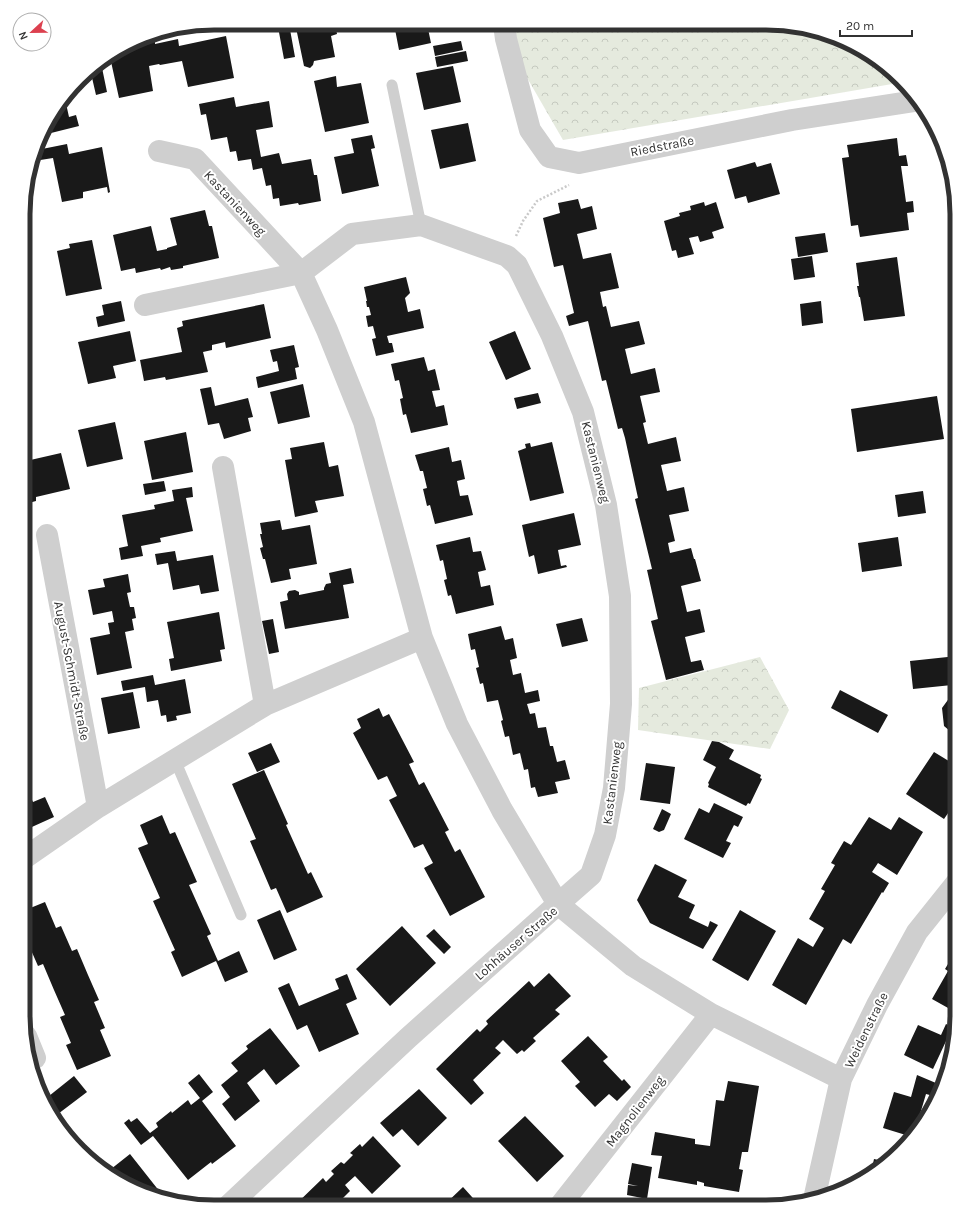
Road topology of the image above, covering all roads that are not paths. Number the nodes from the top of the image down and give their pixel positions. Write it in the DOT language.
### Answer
graph roads {
  1 [pos="505,30"];
  2 [pos="392,85"];
  3 [pos="912,102"];
  4 [pos="160,151"];
  5 [pos="421,225"];
  6 [pos="301,273"];
  7 [pos="145,305"];
  8 [pos="223,467"];
  9 [pos="47,536"];
  10 [pos="422,638"];
  11 [pos="265,706"];
  12 [pos="175,760"];
  13 [pos="98,808"];
  14 [pos="30,854"];
  15 [pos="950,891"];
  16 [pos="558,904"];
  17 [pos="241,915"];
  18 [pos="711,1014"];
  19 [pos="841,1079"];
  20 [pos="815,1194"];
  21 [pos="234,1200"];
  22 [pos="565,1200"];
  1 -- 3 [label="street, Riedstraße"];
  2 -- 5 [label="lane"];
  4 -- 6 [label="street, Kastanienweg"];
  5 -- 6 [label="street, Kastanienweg"];
  5 -- 16 [label="street, Kastanienweg"];
  6 -- 7 [label="street, Kastanienweg"];
  6 -- 10 [label="street, Kastanienweg"];
  8 -- 11 [label="street"];
  9 -- 13 [label="street, August-Schmidt-Straße"];
  10 -- 11 [label="street"];
  10 -- 16 [label="street, Kastanienweg"];
  11 -- 12 [label="street"];
  12 -- 13 [label="street"];
  12 -- 17 [label="lane"];
  13 -- 14 [label="street"];
  15 -- 19 [label="street, Weidenstraße"];
  16 -- 18 [label="street, Lohhäuser Straße"];
  16 -- 21 [label="street, Lohhäuser Straße"];
  18 -- 19 [label="street, Lohhäuser Straße"];
  18 -- 22 [label="street, Magnolienweg"];
  19 -- 20 [label="street, Weidenstraße"];
}
